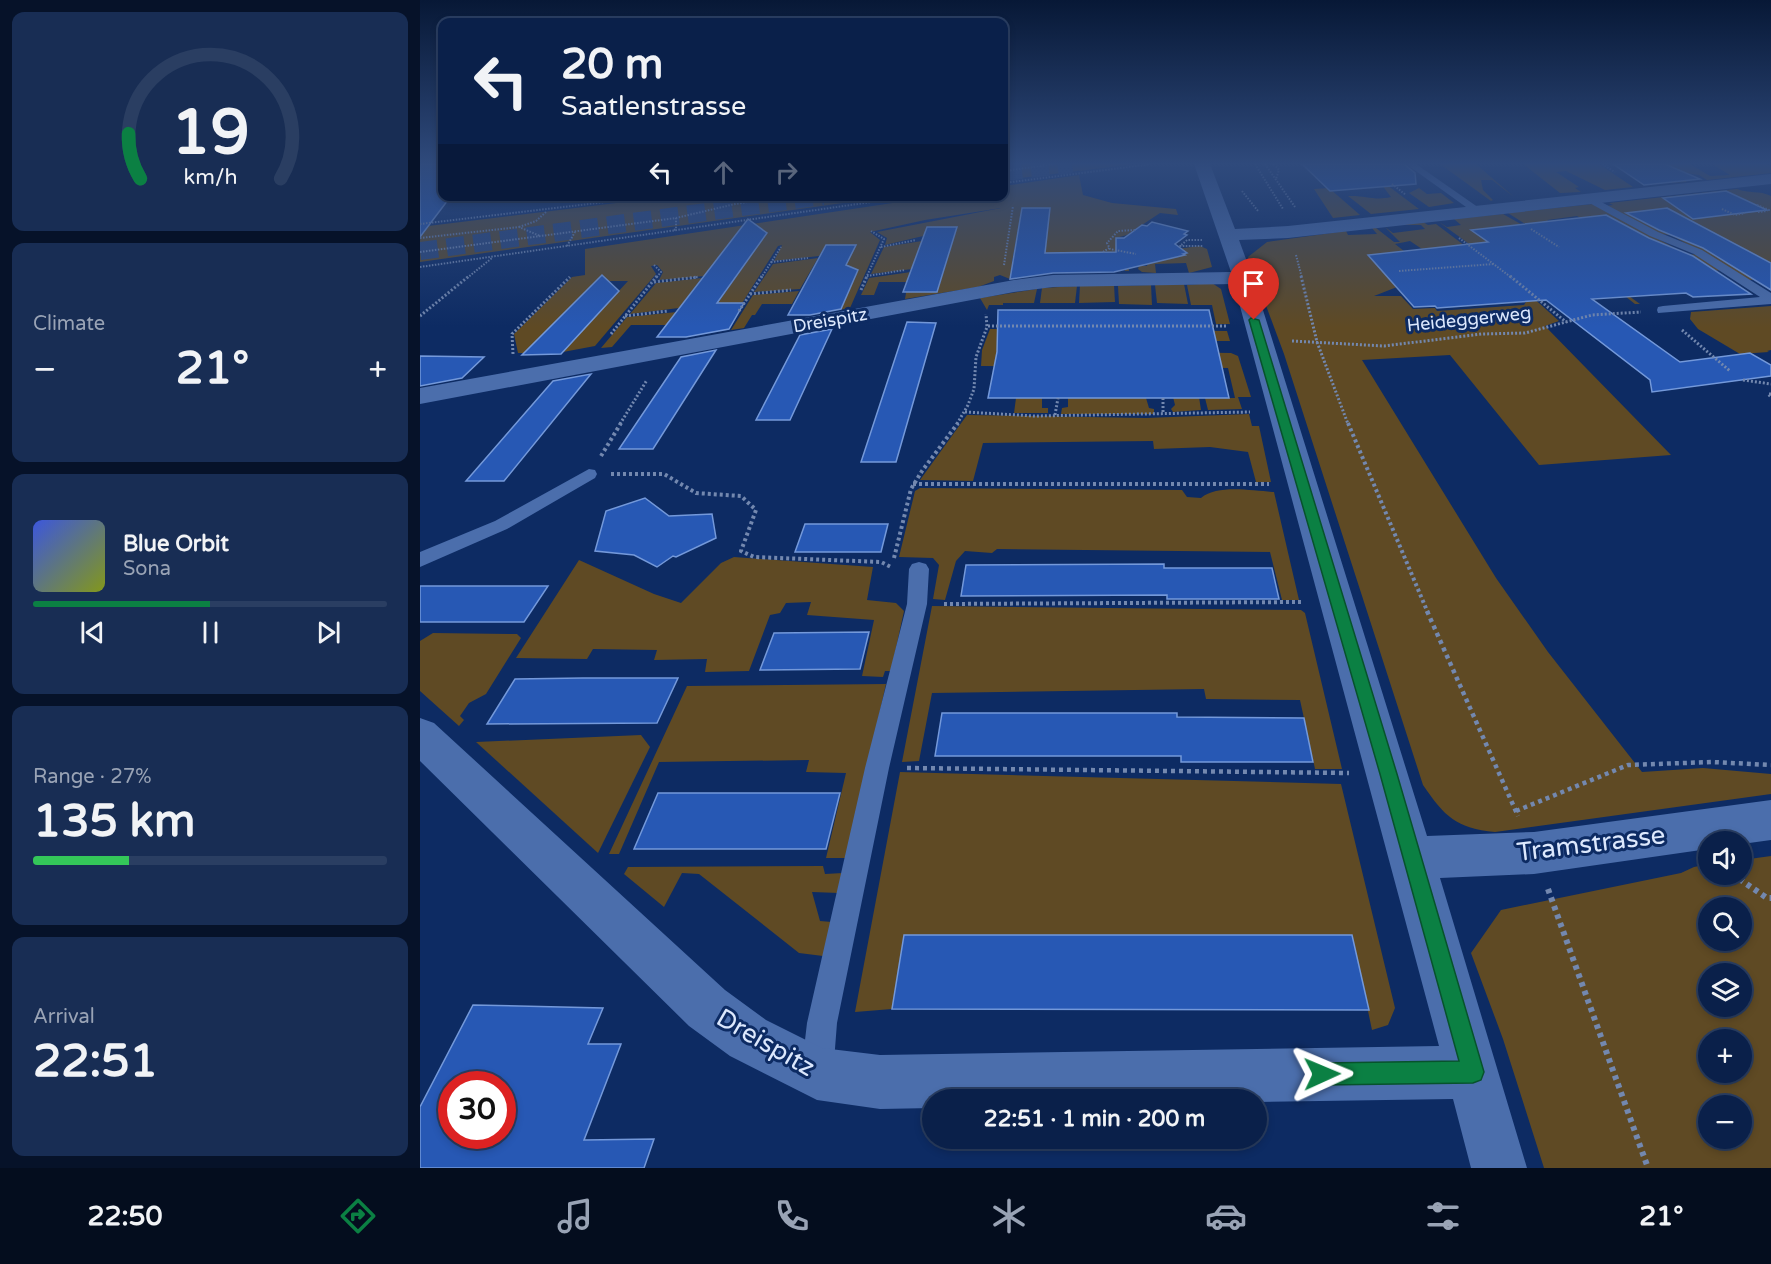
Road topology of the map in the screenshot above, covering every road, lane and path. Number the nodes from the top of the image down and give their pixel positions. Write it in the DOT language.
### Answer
graph roads {
  1 [pos="676,218"];
  2 [pos="468,219"];
  3 [pos="538,219"];
  4 [pos="672,219"];
  5 [pos="761,219"];
  6 [pos="1011,219"];
  7 [pos="1213,219"];
  8 [pos="1398,219"];
  9 [pos="1432,219"];
  10 [pos="1625,219"];
  11 [pos="420,224"];
  12 [pos="519,227"];
  13 [pos="1135,230"];
  14 [pos="871,231"];
  15 [pos="575,232"];
  16 [pos="541,236"];
  17 [pos="420,238"];
  18 [pos="916,240"];
  19 [pos="1217,240"];
  20 [pos="609,241"];
  21 [pos="781,247"];
  22 [pos="881,247"];
  23 [pos="1109,248"];
  24 [pos="1295,250"];
  25 [pos="420,252"];
  26 [pos="1103,252"];
  27 [pos="1139,254"];
  28 [pos="492,257"];
  29 [pos="808,258"];
  30 [pos="771,262"];
  31 [pos="1495,264"];
  32 [pos="654,265"];
  33 [pos="420,266"];
  34 [pos="904,270"];
  35 [pos="1399,271"];
  36 [pos="1005,273"];
  37 [pos="867,276"];
  38 [pos="570,277"];
  39 [pos="698,277"];
  40 [pos="1243,278"];
  41 [pos="654,282"];
  42 [pos="791,290"];
  43 [pos="750,294"];
  44 [pos="859,294"];
  45 [pos="1771,300"];
  46 [pos="1663,310"];
  47 [pos="668,311"];
  48 [pos="985,313"];
  49 [pos="737,314"];
  50 [pos="420,316"];
  51 [pos="625,316"];
  52 [pos="1566,322"];
  53 [pos="988,326"];
  54 [pos="1236,326"];
  55 [pos="605,341"];
  56 [pos="1286,341"];
  57 [pos="1317,342"];
  58 [pos="513,356"];
  59 [pos="1730,371"];
  60 [pos="649,378"];
  61 [pos="1743,380"];
  62 [pos="1771,384"];
  63 [pos="420,396"];
  64 [pos="1058,398"];
  65 [pos="1163,398"];
  66 [pos="965,412"];
  67 [pos="1252,412"];
  68 [pos="1163,414"];
  69 [pos="1055,415"];
  70 [pos="589,474"];
  71 [pos="913,484"];
  72 [pos="1269,484"];
  73 [pos="420,560"];
  74 [pos="891,567"];
  75 [pos="919,569"];
  76 [pos="1312,602"];
  77 [pos="917,604"];
  78 [pos="420,735"];
  79 [pos="1771,765"];
  80 [pos="877,768"];
  81 [pos="1356,773"];
  82 [pos="1516,811"];
  83 [pos="1771,820"];
  84 [pos="1534,853"];
  85 [pos="1411,858"];
  86 [pos="1748,885"];
  87 [pos="1770,900"];
  88 [pos="1473,1072"];
  89 [pos="817,1074"];
  90 [pos="1499,1168"];
  91 [pos="1648,1168"];
  1 -- 20 [label="path"];
  2 -- 11 [label="path"];
  3 -- 12 [label="path"];
  4 -- 15 [label="path"];
  5 -- 20 [label="path"];
  6 -- 36 [label="path"];
  7 -- 19 [label="street"];
  8 -- 19 [label="street"];
  9 -- 31 [label="path"];
  10 -- 45 [label="lane"];
  12 -- 16 [label="path"];
  12 -- 17 [label="path"];
  13 -- 23 [label="path"];
  14 -- 22 [label="path"];
  15 -- 16 [label="path"];
  15 -- 33 [label="path"];
  16 -- 25 [label="path"];
  18 -- 22 [label="path"];
  19 -- 19 [label="path"];
  19 -- 40 [label="street"];
  20 -- 28 [label="path"];
  21 -- 30 [label="path"];
  22 -- 37 [label="path"];
  23 -- 26 [label="path"];
  23 -- 27 [label="path"];
  24 -- 57 [label="path"];
  28 -- 33 [label="path"];
  28 -- 50 [label="path"];
  29 -- 30 [label="path"];
  30 -- 43 [label="path"];
  31 -- 35 [label="path"];
  31 -- 52 [label="path"];
  32 -- 41 [label="path"];
  34 -- 37 [label="path"];
  37 -- 44 [label="path"];
  38 -- 58 [label="path"];
  39 -- 41 [label="path"];
  40 -- 63 [label="street, Dreispitz"];
  40 -- 85 [label="street"];
  41 -- 51 [label="path"];
  42 -- 43 [label="path"];
  43 -- 49 [label="path"];
  45 -- 46 [label="lane"];
  46 -- 52 [label="path, Heideggerweg"];
  46 -- 59 [label="path"];
  47 -- 51 [label="path"];
  48 -- 53 [label="path"];
  51 -- 55 [label="path"];
  52 -- 57 [label="path, Heideggerweg"];
  53 -- 54 [label="path"];
  53 -- 66 [label="path"];
  56 -- 57 [label="path, Heideggerweg"];
  57 -- 82 [label="path"];
  60 -- 70 [label="path"];
  61 -- 62 [label="path"];
  64 -- 69 [label="path"];
  65 -- 68 [label="path"];
  66 -- 69 [label="path"];
  66 -- 71 [label="path"];
  67 -- 68 [label="path"];
  68 -- 69 [label="path"];
  70 -- 73 [label="lane"];
  70 -- 74 [label="path"];
  71 -- 72 [label="path"];
  71 -- 74 [label="path"];
  74 -- 75 [label="path"];
  75 -- 77 [label="lane"];
  76 -- 77 [label="path"];
  77 -- 80 [label="lane"];
  78 -- 89 [label="street, Dreispitz"];
  79 -- 82 [label="path"];
  80 -- 81 [label="path"];
  80 -- 89 [label="lane"];
  82 -- 84 [label="path"];
  83 -- 84 [label="street, Tramstrasse"];
  84 -- 85 [label="street, Tramstrasse"];
  84 -- 91 [label="path"];
  85 -- 88 [label="street"];
  86 -- 87 [label="path"];
  88 -- 89 [label="street, Dreispitz"];
  88 -- 90 [label="street"];
}
